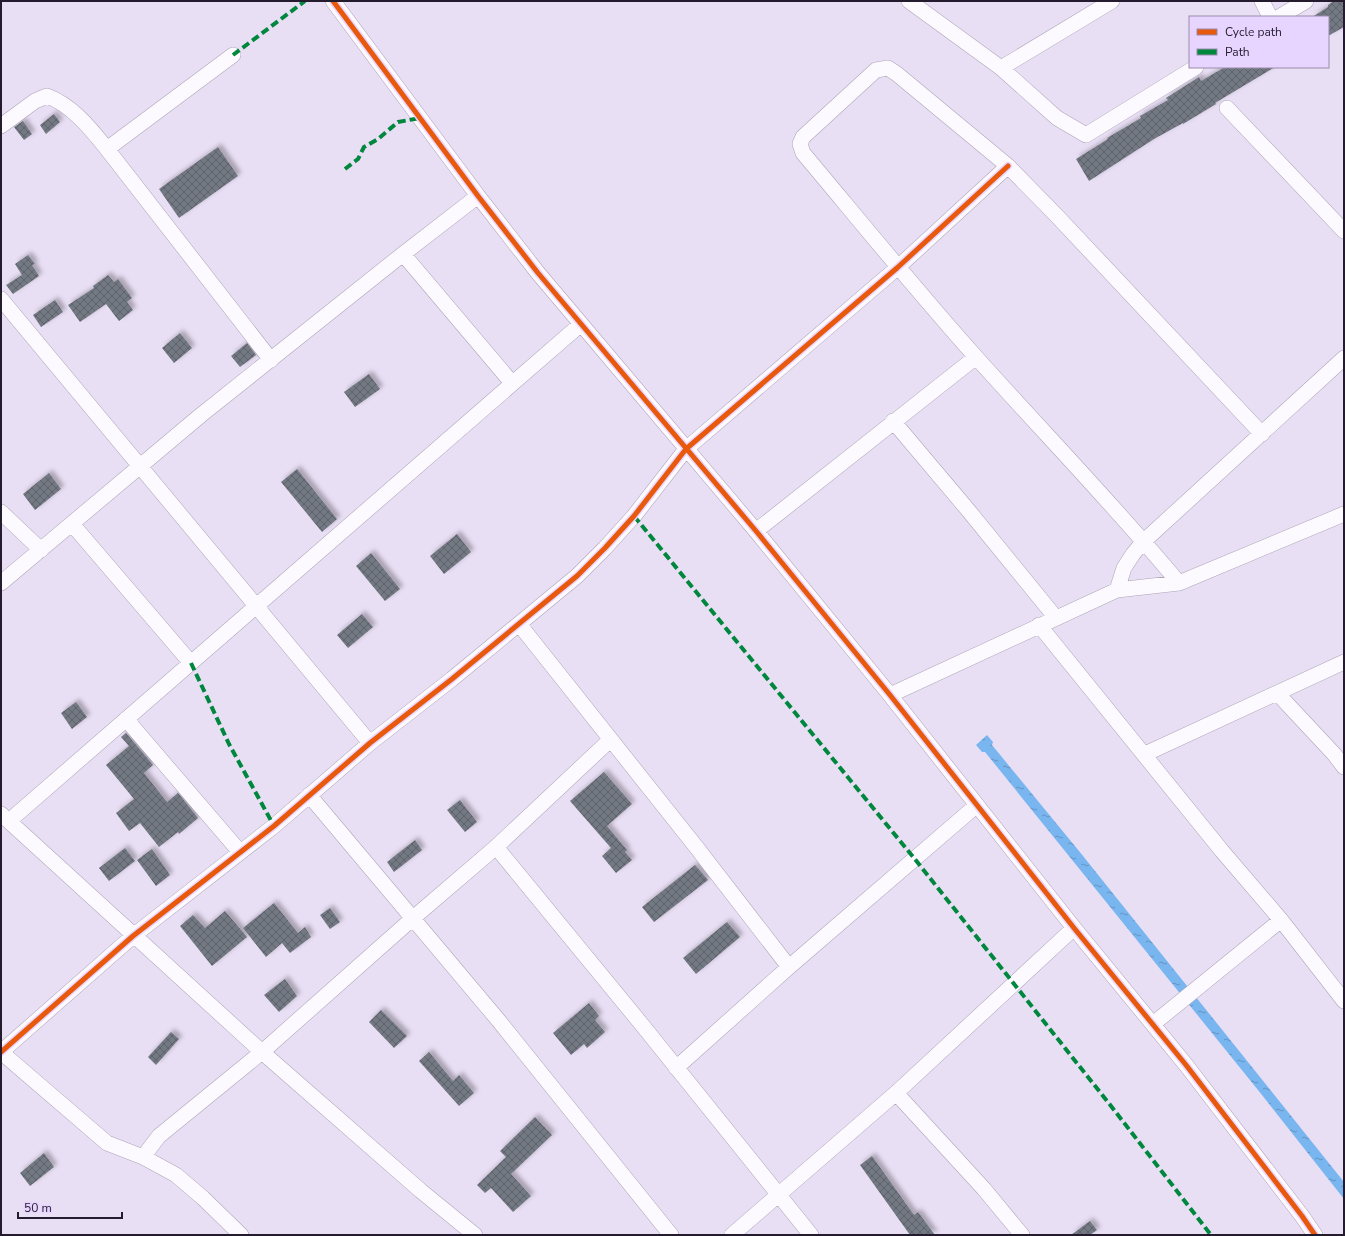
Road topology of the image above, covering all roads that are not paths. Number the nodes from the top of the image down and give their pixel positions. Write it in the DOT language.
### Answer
graph roads {
  1 [pos="333,1"];
  2 [pos="909,1"];
  3 [pos="1112,1"];
  4 [pos="1262,1"];
  5 [pos="1306,1"];
  6 [pos="1270,16"];
  7 [pos="1281,16"];
  8 [pos="233,55"];
  9 [pos="1001,68"];
  10 [pos="1194,68"];
  11 [pos="1227,108"];
  12 [pos="1,126"];
  13 [pos="107,149"];
  14 [pos="1008,166"];
  15 [pos="478,196"];
  16 [pos="1344,231"];
  17 [pos="403,254"];
  18 [pos="897,268"];
  19 [pos="1,299"];
  20 [pos="581,324"];
  21 [pos="976,357"];
  22 [pos="1344,358"];
  23 [pos="271,360"];
  24 [pos="512,383"];
  25 [pos="894,421"];
  26 [pos="1262,434"];
  27 [pos="686,449"];
  28 [pos="140,467"];
  29 [pos="1,512"];
  30 [pos="1344,514"];
  31 [pos="72,524"];
  32 [pos="756,531"];
  33 [pos="1144,541"];
  34 [pos="41,550"];
  35 [pos="1,583"];
  36 [pos="1179,583"];
  37 [pos="1117,590"];
  38 [pos="257,605"];
  39 [pos="1056,618"];
  40 [pos="519,624"];
  41 [pos="1039,625"];
  42 [pos="1344,662"];
  43 [pos="191,663"];
  44 [pos="1277,693"];
  45 [pos="890,695"];
  46 [pos="126,719"];
  47 [pos="610,740"];
  48 [pos="370,743"];
  49 [pos="1339,750"];
  50 [pos="1145,754"];
  51 [pos="1344,767"];
  52 [pos="309,795"];
  53 [pos="977,804"];
  54 [pos="5,818"];
  55 [pos="496,848"];
  56 [pos="240,852"];
  57 [pos="412,919"];
  58 [pos="1281,920"];
  59 [pos="1074,928"];
  60 [pos="133,936"];
  61 [pos="788,967"];
  62 [pos="1344,1001"];
  63 [pos="1153,1024"];
  64 [pos="1,1052"];
  65 [pos="262,1052"];
  66 [pos="676,1068"];
  67 [pos="896,1093"];
  68 [pos="143,1157"];
  69 [pos="779,1194"];
  70 [pos="241,1235"];
  71 [pos="475,1235"];
  72 [pos="671,1235"];
  73 [pos="732,1235"];
  74 [pos="811,1235"];
  75 [pos="1022,1235"];
  76 [pos="1315,1235"];
  1 -- 15 [label="street"];
  2 -- 9 [label="street"];
  3 -- 9 [label="street"];
  4 -- 6 [label="street"];
  5 -- 7 [label="street"];
  8 -- 13 [label="street"];
  9 -- 10 [label="street"];
  11 -- 16 [label="street"];
  12 -- 13 [label="street"];
  13 -- 23 [label="street"];
  14 -- 18 [label="street"];
  14 -- 18 [label="street"];
  14 -- 26 [label="street"];
  15 -- 17 [label="street"];
  15 -- 20 [label="street"];
  17 -- 23 [label="street"];
  17 -- 24 [label="street"];
  18 -- 21 [label="street"];
  18 -- 27 [label="street"];
  19 -- 28 [label="street"];
  20 -- 24 [label="street"];
  20 -- 27 [label="street"];
  21 -- 25 [label="street"];
  21 -- 33 [label="street"];
  22 -- 26 [label="street"];
  23 -- 28 [label="street"];
  24 -- 38 [label="street"];
  25 -- 32 [label="street"];
  25 -- 39 [label="street"];
  26 -- 33 [label="street"];
  27 -- 32 [label="street"];
  27 -- 40 [label="street"];
  28 -- 31 [label="street"];
  28 -- 38 [label="street"];
  29 -- 34 [label="street"];
  30 -- 36 [label="street"];
  31 -- 34 [label="street"];
  31 -- 43 [label="street"];
  32 -- 45 [label="street"];
  33 -- 36 [label="street"];
  33 -- 37 [label="street"];
  34 -- 35 [label="street"];
  36 -- 37 [label="street"];
  37 -- 39 [label="street"];
  38 -- 43 [label="street"];
  38 -- 48 [label="street"];
  39 -- 41 [label="street"];
  40 -- 47 [label="street"];
  40 -- 48 [label="street"];
  41 -- 45 [label="street"];
  41 -- 50 [label="street"];
  42 -- 44 [label="street"];
  43 -- 46 [label="street"];
  44 -- 49 [label="street"];
  44 -- 50 [label="street"];
  45 -- 53 [label="street"];
  46 -- 54 [label="street"];
  46 -- 56 [label="street"];
  47 -- 55 [label="street"];
  47 -- 61 [label="street"];
  48 -- 52 [label="street"];
  49 -- 51 [label="street"];
  50 -- 58 [label="street"];
  52 -- 56 [label="street"];
  52 -- 57 [label="street"];
  53 -- 59 [label="street"];
  53 -- 61 [label="street"];
  54 -- 60 [label="street"];
  55 -- 57 [label="street"];
  55 -- 66 [label="street"];
  56 -- 60 [label="street"];
  57 -- 65 [label="street"];
  57 -- 72 [label="street"];
  58 -- 62 [label="street"];
  58 -- 63 [label="street"];
  59 -- 63 [label="street"];
  59 -- 67 [label="street"];
  60 -- 64 [label="street"];
  60 -- 65 [label="street"];
  61 -- 66 [label="street"];
  63 -- 76 [label="street"];
  64 -- 68 [label="street"];
  65 -- 68 [label="street"];
  65 -- 71 [label="street"];
  66 -- 69 [label="street"];
  67 -- 69 [label="street"];
  67 -- 75 [label="street"];
  68 -- 70 [label="street"];
  69 -- 73 [label="street"];
  69 -- 74 [label="street"];
}
